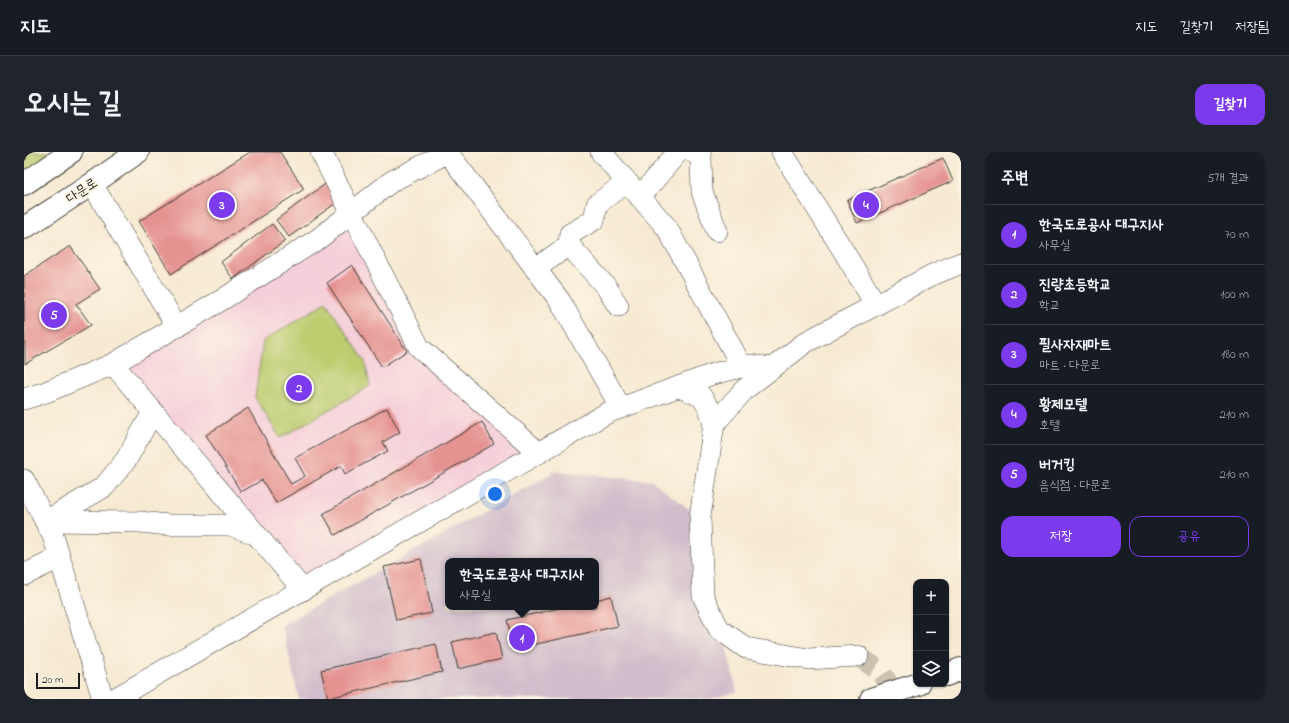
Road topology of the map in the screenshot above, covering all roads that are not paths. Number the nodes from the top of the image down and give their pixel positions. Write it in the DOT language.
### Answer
graph roads {
  1 [pos="72,152"];
  2 [pos="138,152"];
  3 [pos="321,152"];
  4 [pos="449,152"];
  5 [pos="601,152"];
  6 [pos="678,152"];
  7 [pos="693,152"];
  8 [pos="782,152"];
  9 [pos="24,184"];
  10 [pos="92,184"];
  11 [pos="634,189"];
  12 [pos="352,212"];
  13 [pos="24,228"];
  14 [pos="717,231"];
  15 [pos="569,245"];
  16 [pos="961,262"];
  17 [pos="535,269"];
  18 [pos="876,305"];
  19 [pos="618,306"];
  20 [pos="177,327"];
  21 [pos="113,364"];
  22 [pos="742,367"];
  23 [pos="773,368"];
  24 [pos="680,387"];
  25 [pos="24,399"];
  26 [pos="621,408"];
  27 [pos="153,412"];
  28 [pos="714,424"];
  29 [pos="539,453"];
  30 [pos="24,480"];
  31 [pos="45,521"];
  32 [pos="256,534"];
  33 [pos="59,558"];
  34 [pos="24,575"];
  35 [pos="303,590"];
  36 [pos="858,656"];
  37 [pos="961,670"];
  38 [pos="949,674"];
  39 [pos="913,686"];
  40 [pos="103,699"];
  41 [pos="114,699"];
  42 [pos="871,699"];
  1 -- 9 [label="main road"];
  2 -- 10 [label="main road, 다문로"];
  3 -- 12 [label="street"];
  4 -- 12 [label="street"];
  4 -- 17 [label="street"];
  5 -- 11 [label="street"];
  6 -- 11 [label="street"];
  7 -- 14 [label="street"];
  8 -- 18 [label="street"];
  10 -- 13 [label="main road, 다문로"];
  10 -- 20 [label="street"];
  11 -- 15 [label="street"];
  11 -- 22 [label="street"];
  12 -- 20 [label="street"];
  12 -- 29 [label="street"];
  15 -- 17 [label="street"];
  15 -- 19 [label="street"];
  16 -- 18 [label="street"];
  17 -- 26 [label="street"];
  18 -- 23 [label="street"];
  20 -- 21 [label="street"];
  21 -- 25 [label="street"];
  21 -- 27 [label="street"];
  22 -- 23 [label="street"];
  22 -- 24 [label="street"];
  23 -- 28 [label="street"];
  24 -- 26 [label="street"];
  24 -- 28 [label="street"];
  26 -- 29 [label="street"];
  27 -- 31 [label="street"];
  27 -- 32 [label="street"];
  28 -- 36 [label="street"];
  29 -- 35 [label="street"];
  30 -- 31 [label="street"];
  31 -- 32 [label="street"];
  31 -- 33 [label="street"];
  32 -- 35 [label="street"];
  33 -- 34 [label="street"];
  33 -- 40 [label="street"];
  35 -- 41 [label="street"];
  37 -- 38 [label="main road"];
  39 -- 42 [label="main road"];
}
